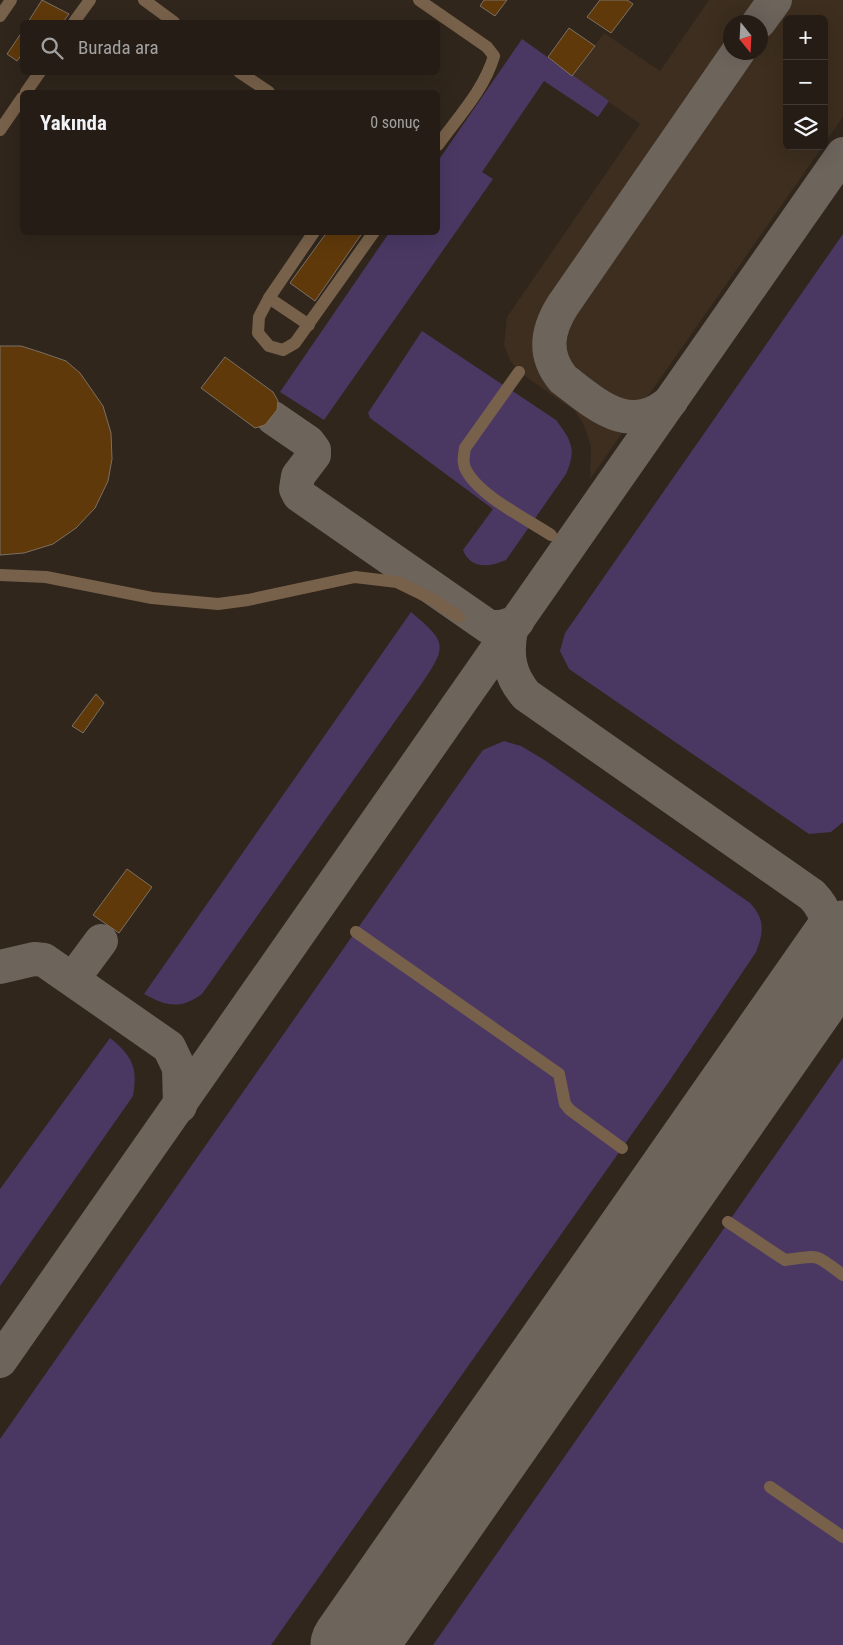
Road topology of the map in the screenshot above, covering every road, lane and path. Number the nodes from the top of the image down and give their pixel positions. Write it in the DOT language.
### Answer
graph roads {
  1 [pos="12,0"];
  2 [pos="90,0"];
  3 [pos="144,0"];
  4 [pos="419,0"];
  5 [pos="430,4"];
  6 [pos="0,16"];
  7 [pos="75,20"];
  8 [pos="171,20"];
  9 [pos="38,75"];
  10 [pos="244,75"];
  11 [pos="27,90"];
  12 [pos="266,90"];
  13 [pos="20,101"];
  14 [pos="0,130"];
  15 [pos="440,142"];
  16 [pos="312,235"];
  17 [pos="372,235"];
  18 [pos="270,298"];
  19 [pos="309,325"];
  20 [pos="519,372"];
  21 [pos="551,535"];
  22 [pos="0,575"];
  23 [pos="459,617"];
  24 [pos="356,932"];
  25 [pos="622,1148"];
  26 [pos="728,1222"];
  27 [pos="843,1275"];
  28 [pos="770,1487"];
  29 [pos="843,1537"];
  1 -- 6 [label="lane"];
  2 -- 7 [label="lane"];
  3 -- 8 [label="lane"];
  4 -- 5 [label="lane"];
  5 -- 15 [label="lane"];
  9 -- 11 [label="lane"];
  10 -- 12 [label="lane"];
  13 -- 14 [label="lane"];
  16 -- 18 [label="lane"];
  17 -- 19 [label="lane"];
  18 -- 19 [label="lane"];
  18 -- 19 [label="lane"];
  20 -- 21 [label="lane"];
  22 -- 23 [label="lane"];
  24 -- 25 [label="lane"];
  26 -- 27 [label="lane"];
  28 -- 29 [label="lane"];
}
